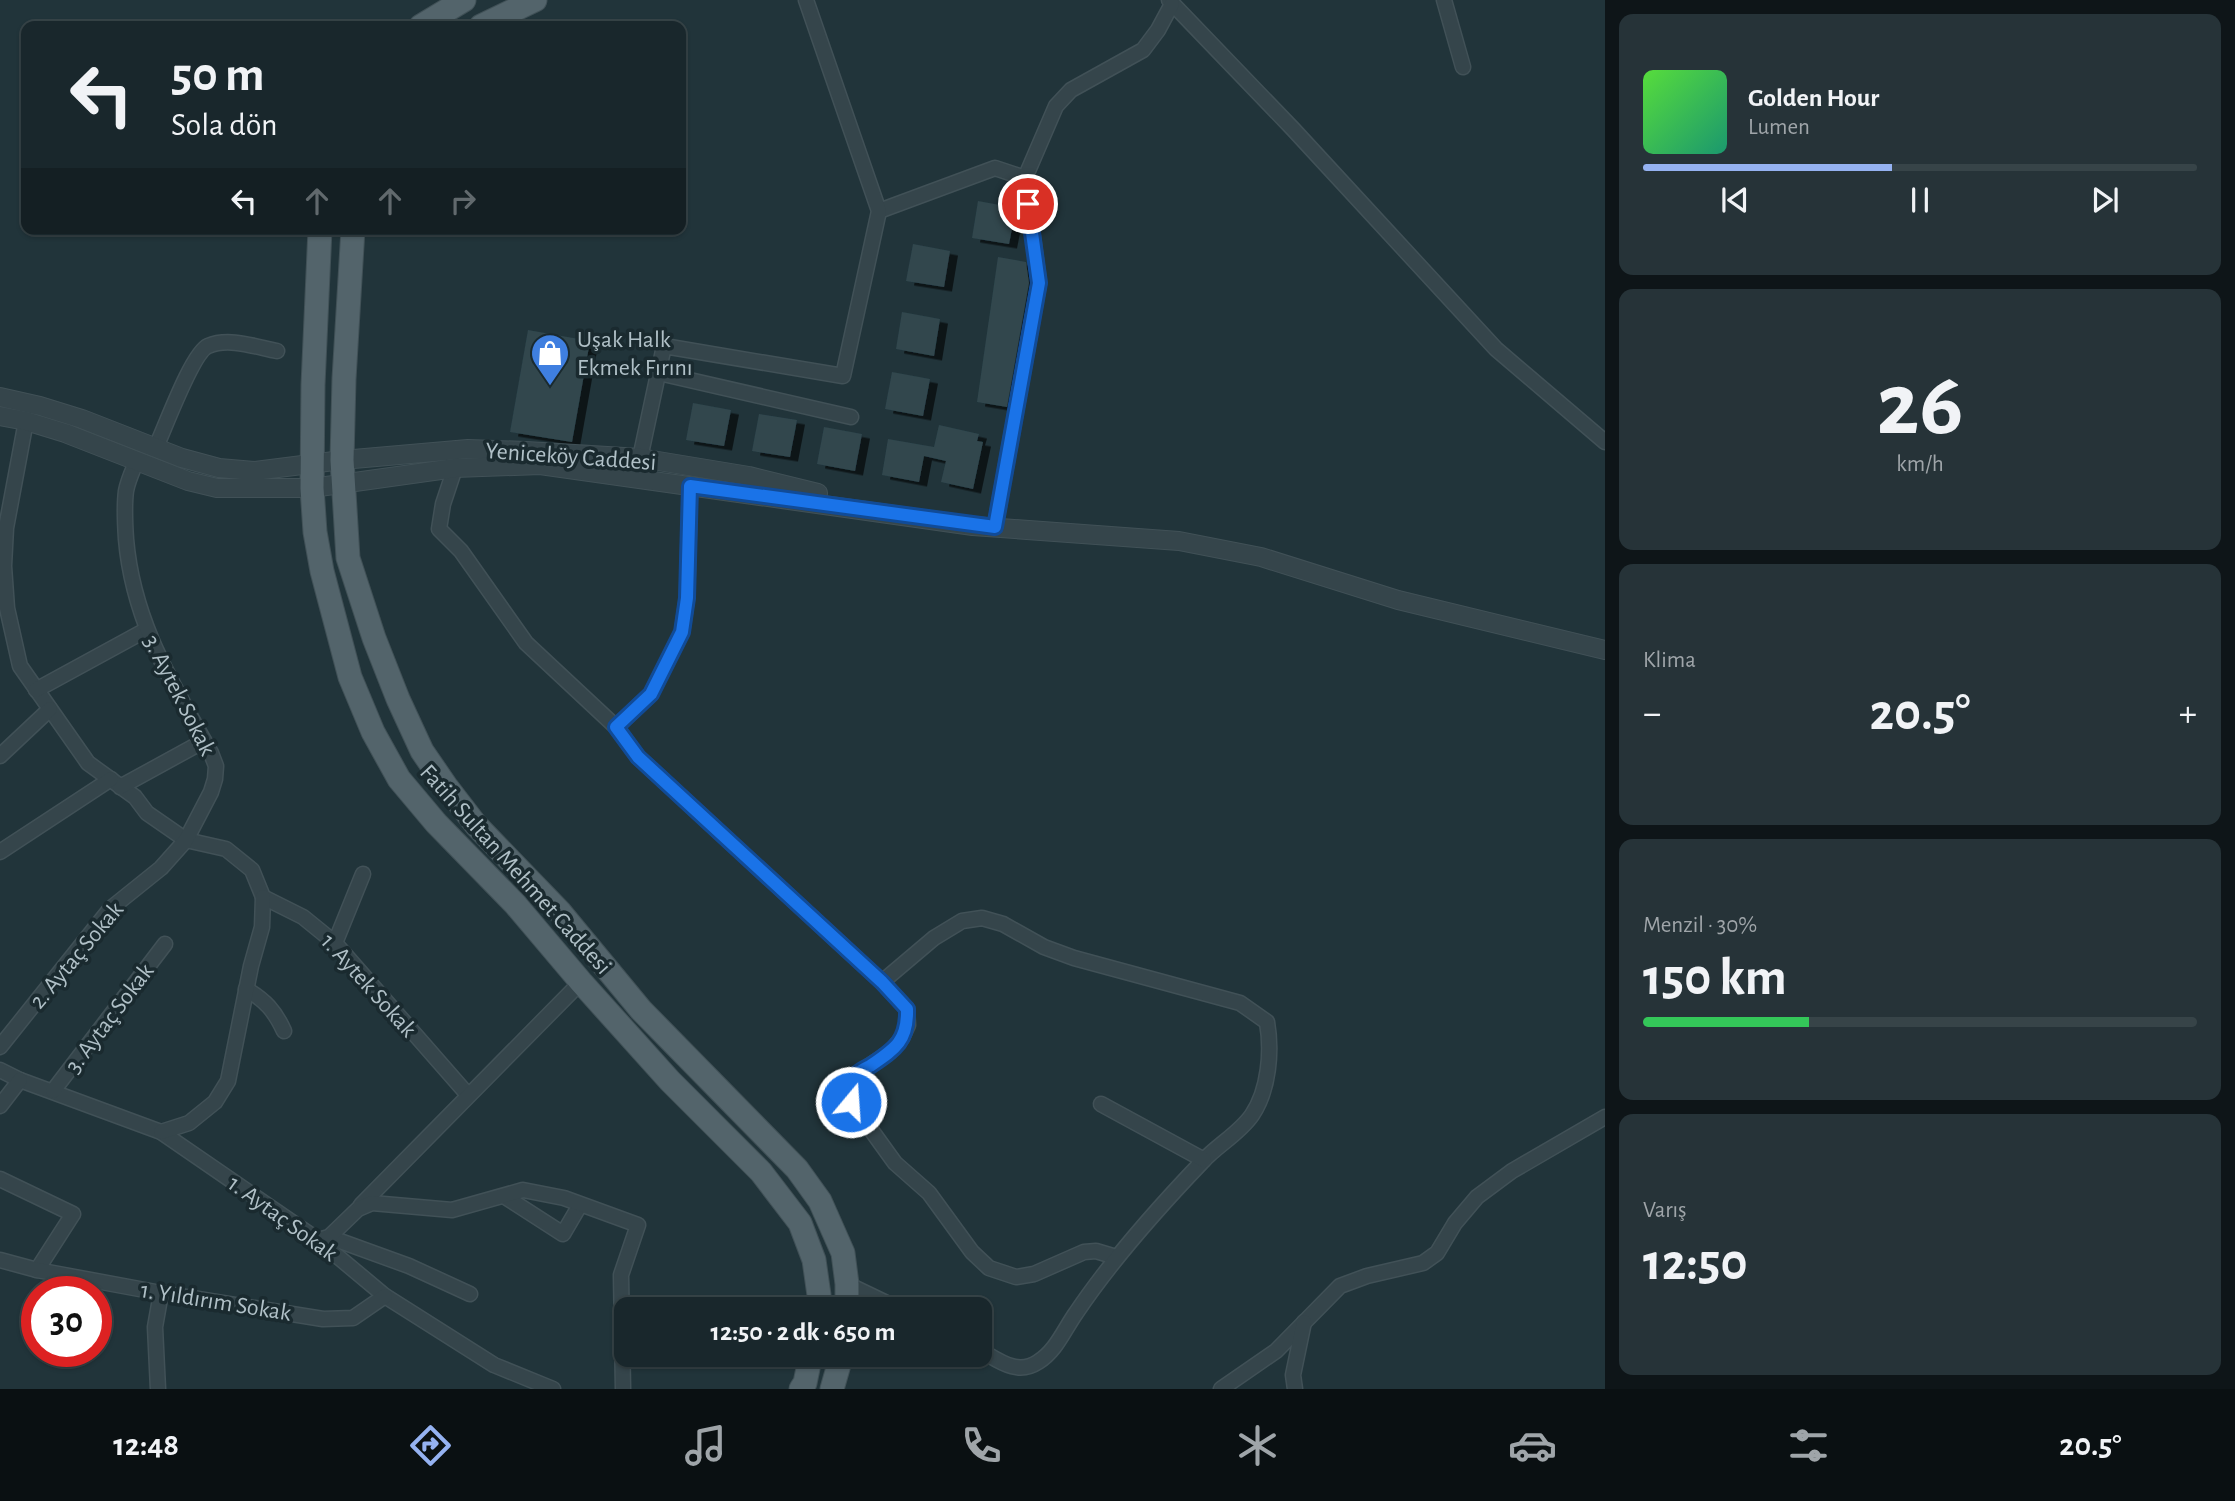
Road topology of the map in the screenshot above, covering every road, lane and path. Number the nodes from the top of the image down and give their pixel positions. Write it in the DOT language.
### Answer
graph roads {
  1 [pos="464,0"];
  2 [pos="535,0"];
  3 [pos="806,0"];
  4 [pos="1444,0"];
  5 [pos="1170,2"];
  6 [pos="429,21"];
  7 [pos="491,21"];
  8 [pos="1463,67"];
  9 [pos="1025,178"];
  10 [pos="879,211"];
  11 [pos="320,235"];
  12 [pos="353,235"];
  13 [pos="278,351"];
  14 [pos="659,373"];
  15 [pos="0,397"];
  16 [pos="0,416"];
  17 [pos="851,417"];
  18 [pos="26,421"];
  19 [pos="1605,442"];
  20 [pos="156,447"];
  21 [pos="640,458"];
  22 [pos="136,460"];
  23 [pos="342,460"];
  24 [pos="312,464"];
  25 [pos="455,468"];
  26 [pos="636,477"];
  27 [pos="343,484"];
  28 [pos="690,486"];
  29 [pos="312,488"];
  30 [pos="860,509"];
  31 [pos="995,527"];
  32 [pos="3,612"];
  33 [pos="146,630"];
  34 [pos="1605,650"];
  35 [pos="36,690"];
  36 [pos="50,709"];
  37 [pos="616,727"];
  38 [pos="204,741"];
  39 [pos="0,756"];
  40 [pos="216,766"];
  41 [pos="116,783"];
  42 [pos="186,840"];
  43 [pos="0,852"];
  44 [pos="363,874"];
  45 [pos="263,897"];
  46 [pos="335,943"];
  47 [pos="165,944"];
  48 [pos="581,982"];
  49 [pos="882,982"];
  50 [pos="246,989"];
  51 [pos="284,1031"];
  52 [pos="0,1047"];
  53 [pos="0,1070"];
  54 [pos="20,1080"];
  55 [pos="53,1091"];
  56 [pos="468,1095"];
  57 [pos="1101,1104"];
  58 [pos="0,1106"];
  59 [pos="1605,1117"];
  60 [pos="161,1132"];
  61 [pos="1204,1160"];
  62 [pos="0,1179"];
  63 [pos="504,1196"];
  64 [pos="580,1205"];
  65 [pos="358,1209"];
  66 [pos="323,1238"];
  67 [pos="1116,1257"];
  68 [pos="0,1260"];
  69 [pos="37,1270"];
  70 [pos="847,1284"];
  71 [pos="162,1293"];
  72 [pos="470,1294"];
  73 [pos="385,1296"];
  74 [pos="819,1297"];
  75 [pos="847,1297"];
  76 [pos="874,1297"];
  77 [pos="1304,1320"];
  78 [pos="992,1357"];
  79 [pos="808,1367"];
  80 [pos="838,1367"];
  81 [pos="158,1389"];
  82 [pos="553,1389"];
  83 [pos="623,1389"];
  84 [pos="801,1389"];
  85 [pos="832,1389"];
  86 [pos="1221,1389"];
  87 [pos="1296,1389"];
  1 -- 6 [label="main road"];
  2 -- 7 [label="main road"];
  3 -- 10 [label="street"];
  4 -- 8 [label="street"];
  5 -- 9 [label="street"];
  5 -- 19 [label="street"];
  9 -- 10 [label="street"];
  9 -- 31 [label="street"];
  10 -- 14 [label="street"];
  11 -- 24 [label="main road, Fatih Sultan Mehmet Caddesi"];
  12 -- 23 [label="main road, Fatih Sultan Mehmet Caddesi"];
  13 -- 20 [label="street"];
  14 -- 17 [label="street"];
  14 -- 21 [label="street"];
  15 -- 20 [label="street, Yeniceköy Caddesi"];
  16 -- 18 [label="street, Yeniceköy Caddesi"];
  18 -- 22 [label="street, Yeniceköy Caddesi"];
  18 -- 32 [label="street"];
  20 -- 24 [label="street, Yeniceköy Caddesi"];
  21 -- 23 [label="street, Yeniceköy Caddesi"];
  21 -- 26 [label="street"];
  21 -- 30 [label="street, Yeniceköy Caddesi"];
  22 -- 29 [label="street, Yeniceköy Caddesi"];
  22 -- 33 [label="street, 3. Aytek Sokak"];
  23 -- 24 [label="street, Yeniceköy Caddesi"];
  23 -- 27 [label="main road, Fatih Sultan Mehmet Caddesi"];
  24 -- 29 [label="main road, Fatih Sultan Mehmet Caddesi"];
  25 -- 26 [label="street, Yeniceköy Caddesi"];
  25 -- 27 [label="street, Yeniceköy Caddesi"];
  25 -- 37 [label="street"];
  26 -- 28 [label="street, Yeniceköy Caddesi"];
  27 -- 29 [label="street, Yeniceköy Caddesi"];
  27 -- 70 [label="main road, Fatih Sultan Mehmet Caddesi"];
  28 -- 30 [label="street, Yeniceköy Caddesi"];
  28 -- 37 [label="street"];
  29 -- 48 [label="main road, Fatih Sultan Mehmet Caddesi"];
  30 -- 31 [label="street"];
  31 -- 34 [label="street"];
  32 -- 35 [label="street"];
  33 -- 35 [label="street"];
  33 -- 38 [label="street, 3. Aytek Sokak"];
  35 -- 36 [label="street"];
  36 -- 39 [label="street"];
  36 -- 41 [label="street"];
  37 -- 49 [label="street"];
  38 -- 40 [label="street, 3. Aytek Sokak"];
  38 -- 41 [label="street"];
  40 -- 42 [label="street, 2. Aytaç Sokak"];
  41 -- 42 [label="street"];
  41 -- 43 [label="street"];
  42 -- 45 [label="street"];
  42 -- 52 [label="street, 2. Aytaç Sokak"];
  44 -- 46 [label="street"];
  45 -- 46 [label="street, 1. Aytek Sokak"];
  45 -- 50 [label="street"];
  46 -- 56 [label="street, 1. Aytek Sokak"];
  47 -- 55 [label="street, 3. Aytaç Sokak"];
  48 -- 56 [label="street"];
  48 -- 74 [label="main road, Fatih Sultan Mehmet Caddesi"];
  49 -- 61 [label="street"];
  49 -- 67 [label="street"];
  50 -- 51 [label="street"];
  50 -- 60 [label="street"];
  53 -- 54 [label="street, 1. Aytaç Sokak"];
  54 -- 55 [label="street, 1. Aytaç Sokak"];
  54 -- 58 [label="street"];
  55 -- 60 [label="street, 1. Aytaç Sokak"];
  56 -- 65 [label="street"];
  57 -- 61 [label="street"];
  59 -- 77 [label="street"];
  60 -- 66 [label="street, 1. Aytaç Sokak"];
  61 -- 67 [label="street"];
  62 -- 69 [label="street"];
  63 -- 64 [label="street"];
  63 -- 64 [label="street"];
  63 -- 65 [label="street"];
  64 -- 83 [label="street"];
  65 -- 66 [label="street"];
  66 -- 72 [label="street"];
  66 -- 73 [label="street, 1. Aytaç Sokak"];
  67 -- 78 [label="street"];
  68 -- 69 [label="street, 1. Yıldırım Sokak"];
  69 -- 71 [label="street, 1. Yıldırım Sokak"];
  70 -- 75 [label="main road, Fatih Sultan Mehmet Caddesi"];
  70 -- 76 [label="street"];
  71 -- 73 [label="street, 1. Yıldırım Sokak"];
  71 -- 81 [label="street"];
  73 -- 82 [label="street, 1. Aytaç Sokak"];
  77 -- 86 [label="street"];
  77 -- 87 [label="street"];
  79 -- 84 [label="main road"];
  80 -- 85 [label="main road"];
}
